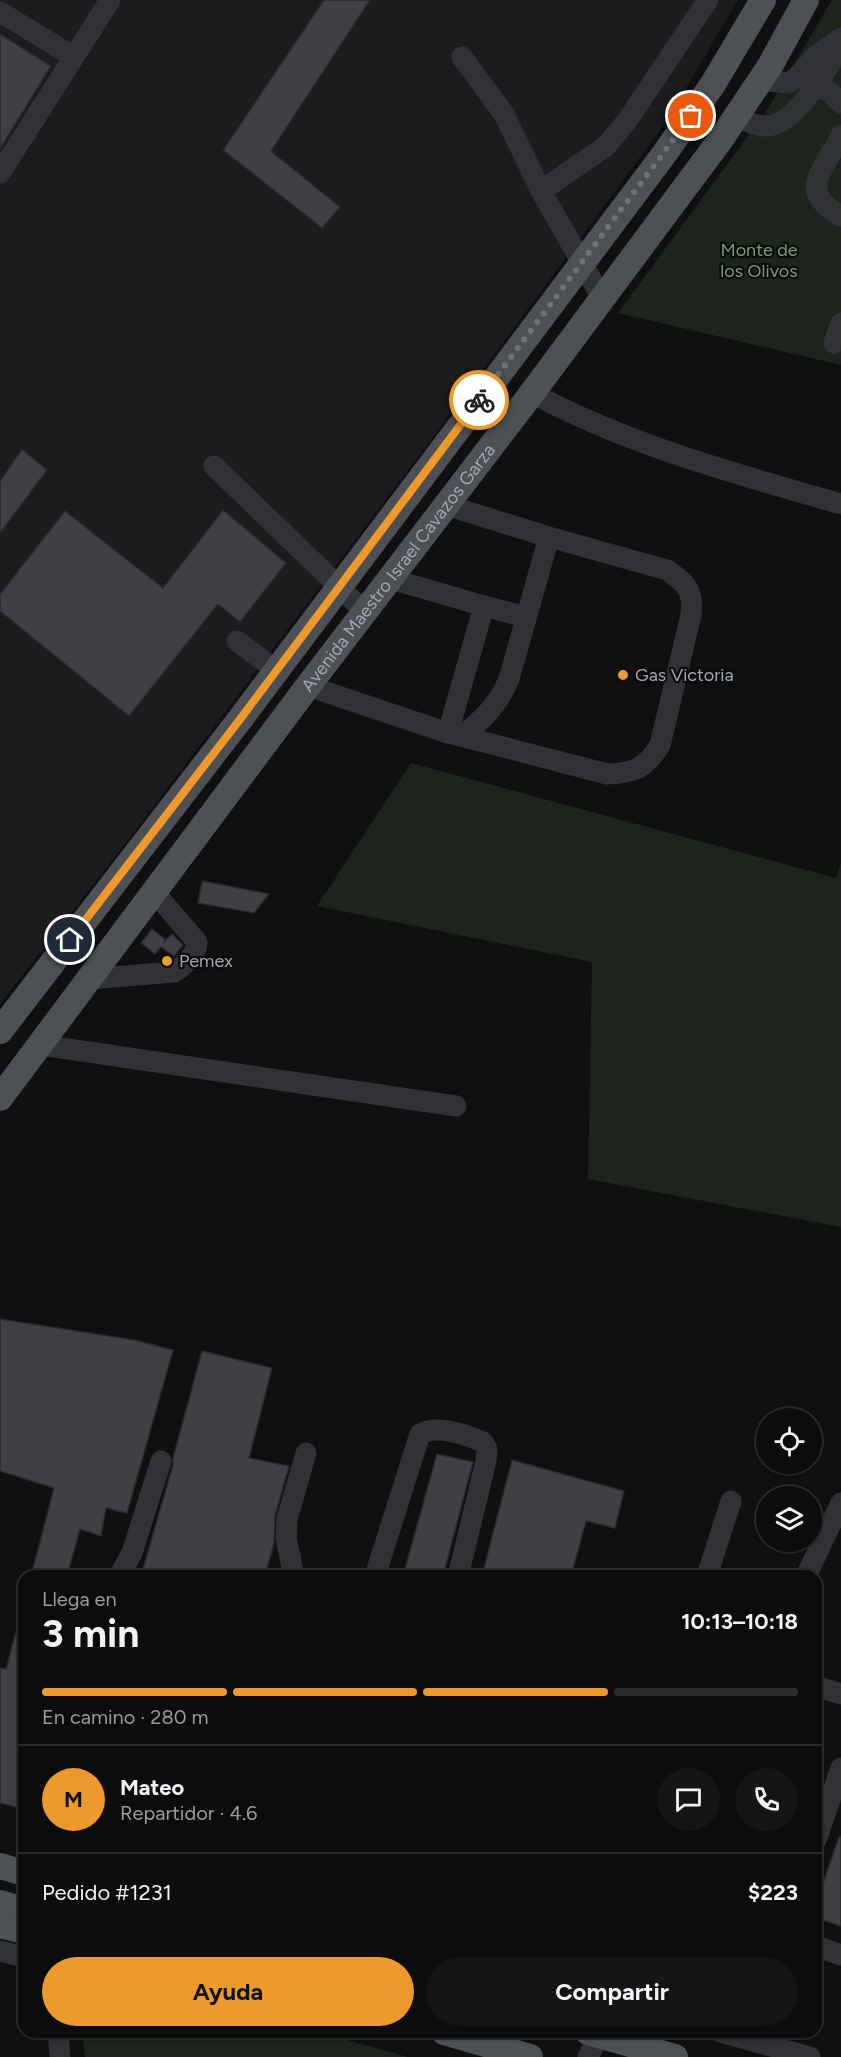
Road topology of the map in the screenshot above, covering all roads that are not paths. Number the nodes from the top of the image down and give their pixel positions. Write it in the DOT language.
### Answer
graph roads {
  1 [pos="110,0"];
  2 [pos="708,0"];
  3 [pos="763,0"];
  4 [pos="806,0"];
  5 [pos="0,12"];
  6 [pos="841,38"];
  7 [pos="841,46"];
  8 [pos="74,57"];
  9 [pos="462,57"];
  10 [pos="761,80"];
  11 [pos="815,87"];
  12 [pos="841,103"];
  13 [pos="737,117"];
  14 [pos="841,135"];
  15 [pos="0,173"];
  16 [pos="542,191"];
  17 [pos="841,216"];
  18 [pos="582,262"];
  19 [pos="603,298"];
  20 [pos="841,323"];
  21 [pos="834,343"];
  22 [pos="532,393"];
  23 [pos="214,466"];
  24 [pos="841,504"];
  25 [pos="446,505"];
  26 [pos="549,537"];
  27 [pos="391,579"];
  28 [pos="338,588"];
  29 [pos="484,606"];
  30 [pos="365,612"];
  31 [pos="526,618"];
  32 [pos="237,641"];
  33 [pos="276,670"];
  34 [pos="308,686"];
  35 [pos="241,718"];
  36 [pos="455,735"];
  37 [pos="269,738"];
  38 [pos="182,794"];
  39 [pos="212,816"];
  40 [pos="154,892"];
  41 [pos="88,980"];
  42 [pos="0,1031"];
  43 [pos="41,1045"];
  44 [pos="0,1098"];
  45 [pos="456,1106"];
  46 [pos="306,1453"];
  47 [pos="161,1461"];
  48 [pos="731,1501"];
  49 [pos="841,1503"];
  50 [pos="122,1570"];
  51 [pos="293,1570"];
  52 [pos="377,1570"];
  53 [pos="459,1570"];
  54 [pos="709,1570"];
  55 [pos="809,1570"];
  56 [pos="822,1688"];
  57 [pos="841,1694"];
  58 [pos="841,1768"];
  59 [pos="822,1823"];
  60 [pos="0,1866"];
  61 [pos="18,1871"];
  62 [pos="0,1903"];
  63 [pos="18,1908"];
  64 [pos="0,1925"];
  65 [pos="18,1930"];
  66 [pos="822,1948"];
  67 [pos="0,1951"];
  68 [pos="841,1955"];
  69 [pos="18,1956"];
  70 [pos="58,2038"];
  71 [pos="465,2038"];
  72 [pos="754,2038"];
  73 [pos="594,2039"];
  74 [pos="60,2057"];
  75 [pos="530,2057"];
  76 [pos="675,2057"];
  77 [pos="810,2057"];
  1 -- 8 [label="street"];
  2 -- 16 [label="street"];
  3 -- 18 [label="main road, Avenida Maestro Israel Cavazos Garza"];
  4 -- 10 [label="main road, Avenida Maestro Israel Cavazos Garza"];
  5 -- 8 [label="street"];
  6 -- 10 [label="street"];
  7 -- 11 [label="street"];
  8 -- 15 [label="street"];
  9 -- 16 [label="street"];
  10 -- 13 [label="main road, Avenida Maestro Israel Cavazos Garza"];
  11 -- 12 [label="street"];
  11 -- 13 [label="street"];
  13 -- 19 [label="main road, Avenida Maestro Israel Cavazos Garza"];
  14 -- 17 [label="street"];
  16 -- 18 [label="street"];
  18 -- 19 [label="street"];
  18 -- 28 [label="main road, Avenida Maestro Israel Cavazos Garza"];
  19 -- 22 [label="main road, Avenida Maestro Israel Cavazos Garza"];
  20 -- 21 [label="street"];
  22 -- 24 [label="street"];
  22 -- 25 [label="main road, Avenida Maestro Israel Cavazos Garza"];
  23 -- 28 [label="street"];
  25 -- 26 [label="street"];
  25 -- 27 [label="main road, Avenida Maestro Israel Cavazos Garza"];
  26 -- 31 [label="street"];
  26 -- 36 [label="street"];
  27 -- 29 [label="street"];
  27 -- 30 [label="main road, Avenida Maestro Israel Cavazos Garza"];
  28 -- 30 [label="street"];
  28 -- 33 [label="main road, Avenida Maestro Israel Cavazos Garza"];
  29 -- 31 [label="street"];
  29 -- 36 [label="street"];
  30 -- 34 [label="main road, Avenida Maestro Israel Cavazos Garza"];
  31 -- 36 [label="street"];
  32 -- 33 [label="street"];
  33 -- 35 [label="main road, Avenida Maestro Israel Cavazos Garza"];
  34 -- 36 [label="street"];
  34 -- 37 [label="main road, Avenida Maestro Israel Cavazos Garza"];
  35 -- 37 [label="main road"];
  35 -- 38 [label="main road, Avenida Maestro Israel Cavazos Garza"];
  37 -- 39 [label="main road, Avenida Maestro Israel Cavazos Garza"];
  38 -- 39 [label="main road"];
  38 -- 42 [label="main road, Avenida Maestro Israel Cavazos Garza"];
  39 -- 40 [label="main road, Avenida Maestro Israel Cavazos Garza"];
  40 -- 41 [label="main road, Avenida Maestro Israel Cavazos Garza"];
  40 -- 41 [label="street"];
  41 -- 43 [label="main road, Avenida Maestro Israel Cavazos Garza"];
  43 -- 44 [label="main road, Avenida Maestro Israel Cavazos Garza"];
  43 -- 45 [label="street"];
  46 -- 51 [label="street"];
  47 -- 50 [label="street"];
  48 -- 54 [label="street"];
  49 -- 55 [label="street"];
  52 -- 53 [label="street"];
  56 -- 57 [label="street"];
  58 -- 59 [label="street"];
  60 -- 61 [label="main road"];
  62 -- 63 [label="main road"];
  64 -- 65 [label="main road"];
  66 -- 68 [label="street"];
  67 -- 69 [label="street"];
  70 -- 74 [label="street"];
  71 -- 75 [label="main road"];
  72 -- 77 [label="street"];
  73 -- 76 [label="main road"];
}
